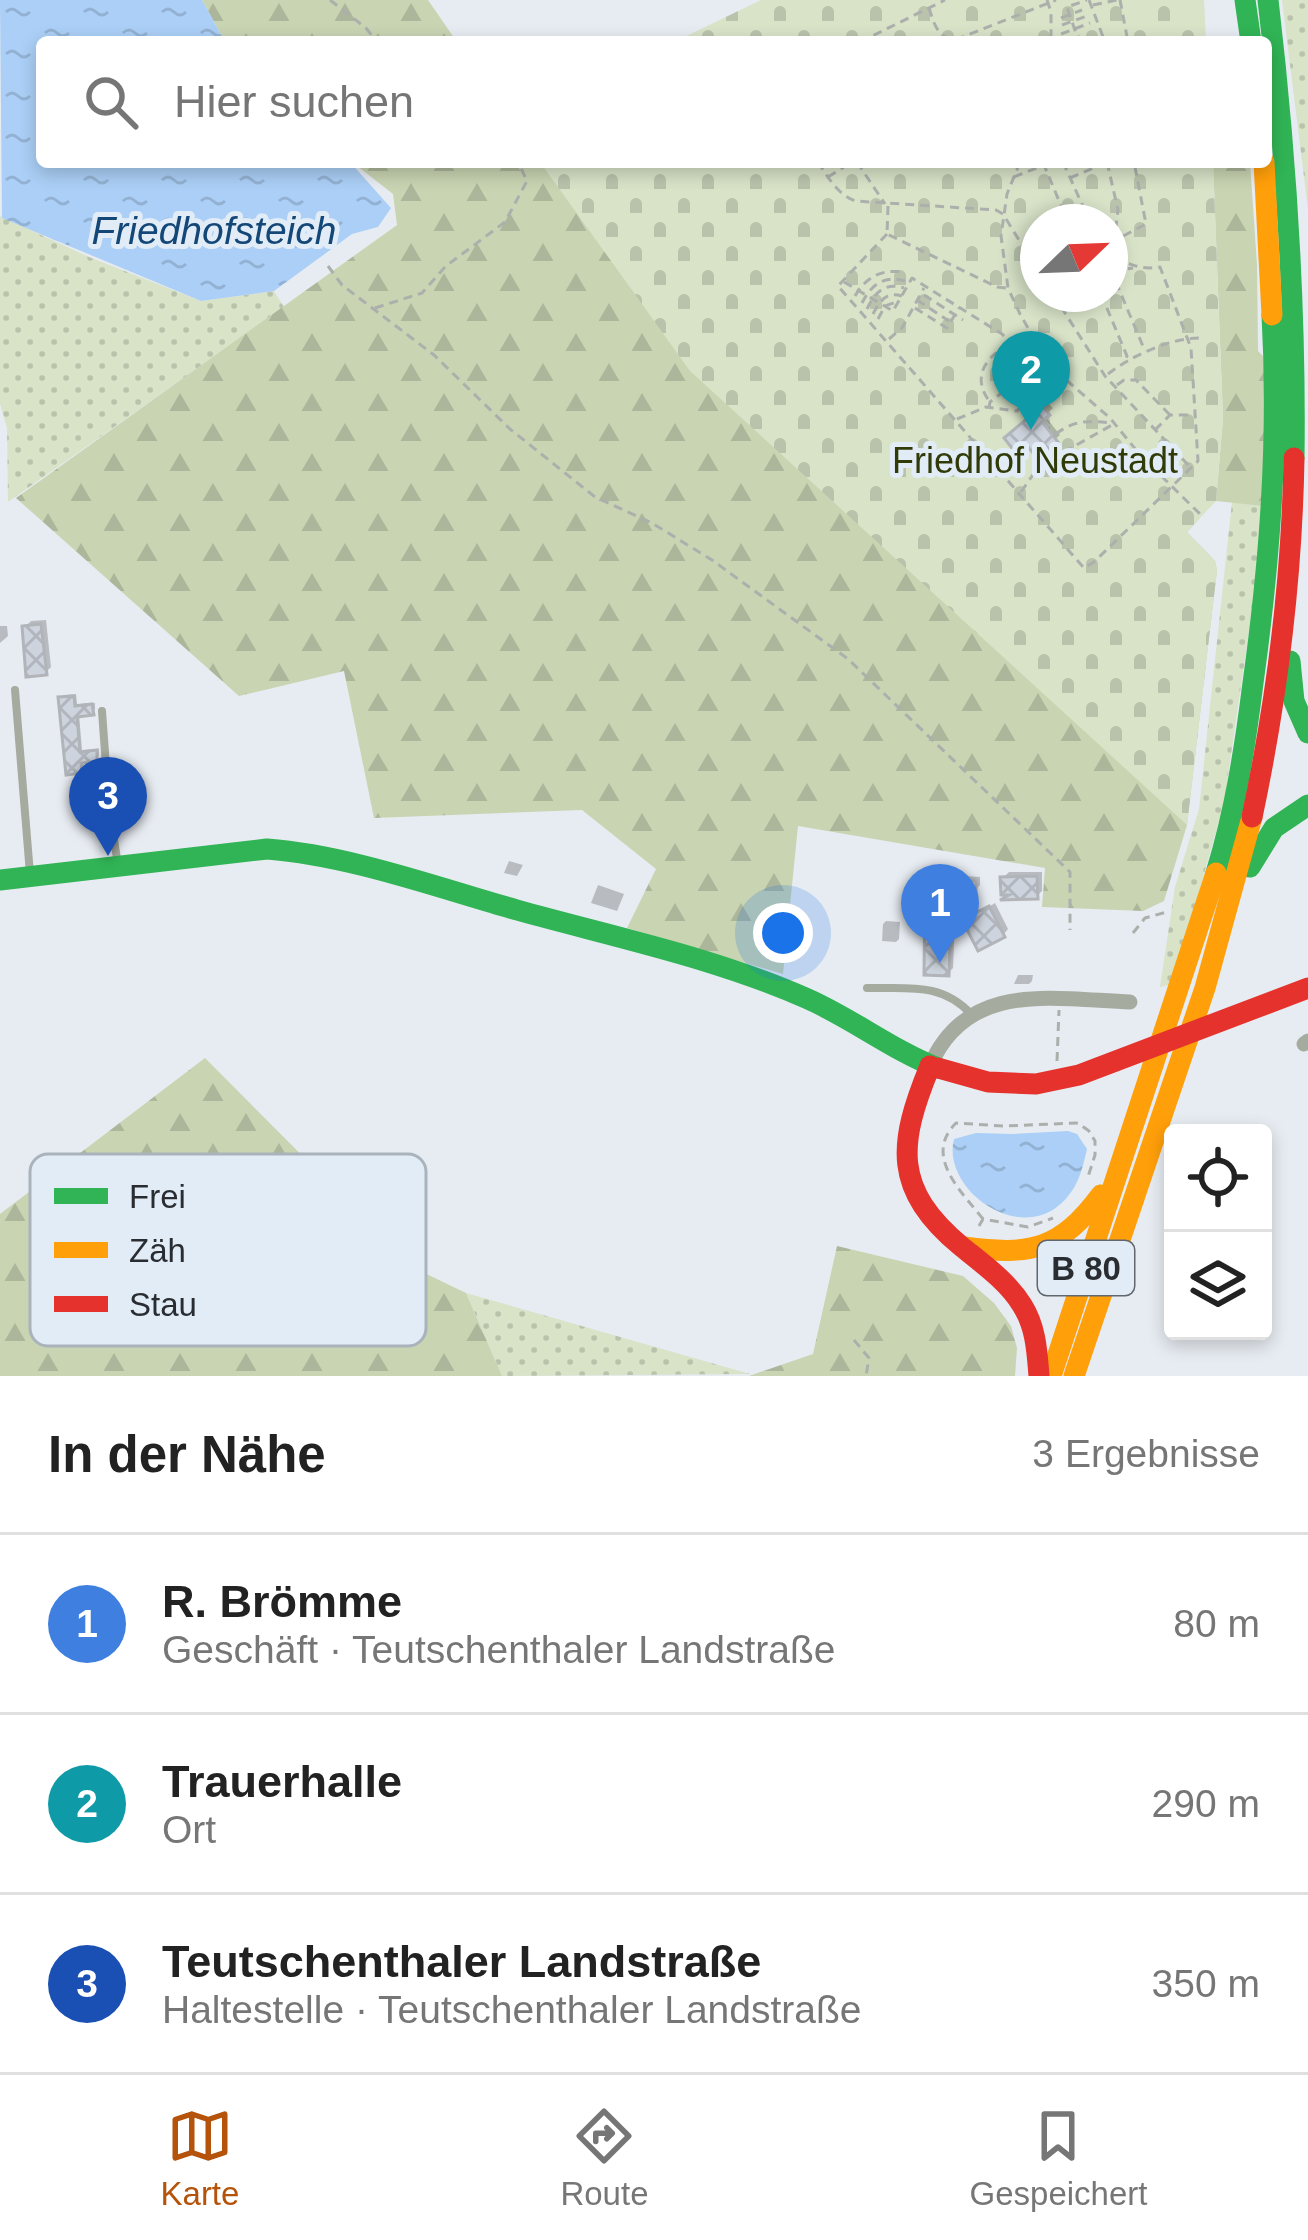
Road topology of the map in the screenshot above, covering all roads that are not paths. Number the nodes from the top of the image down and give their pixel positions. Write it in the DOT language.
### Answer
graph roads {
  1 [pos="1245,0"];
  2 [pos="1268,0"];
  3 [pos="1250,36"];
  4 [pos="1264,168"];
  5 [pos="1290,567"];
  6 [pos="15,690"];
  7 [pos="102,711"];
  8 [pos="1308,733"];
  9 [pos="1308,805"];
  10 [pos="118,867"];
  11 [pos="30,877"];
  12 [pos="0,880"];
  13 [pos="1225,920"];
  14 [pos="867,988"];
  15 [pos="1308,988"];
  16 [pos="1130,1002"];
  17 [pos="971,1014"];
  18 [pos="930,1066"];
  19 [pos="1123,1161"];
  20 [pos="964,1247"];
  21 [pos="1039,1376"];
  22 [pos="1051,1376"];
  23 [pos="1074,1376"];
  1 -- 3 [label="main road"];
  2 -- 5 [label="main road, B 80"];
  4 -- 19 [label="main road, B 80"];
  5 -- 8 [label="main road"];
  5 -- 13 [label="main road, B 80"];
  6 -- 11 [label="lane"];
  7 -- 10 [label="lane"];
  9 -- 13 [label="main road"];
  10 -- 11 [label="main road"];
  10 -- 18 [label="main road"];
  11 -- 12 [label="main road"];
  13 -- 23 [label="main road, B 80"];
  14 -- 17 [label="lane"];
  15 -- 18 [label="main road"];
  16 -- 17 [label="street"];
  17 -- 18 [label="street"];
  18 -- 20 [label="main road"];
  19 -- 20 [label="main road"];
  19 -- 22 [label="main road, B 80"];
  20 -- 21 [label="main road"];
}
